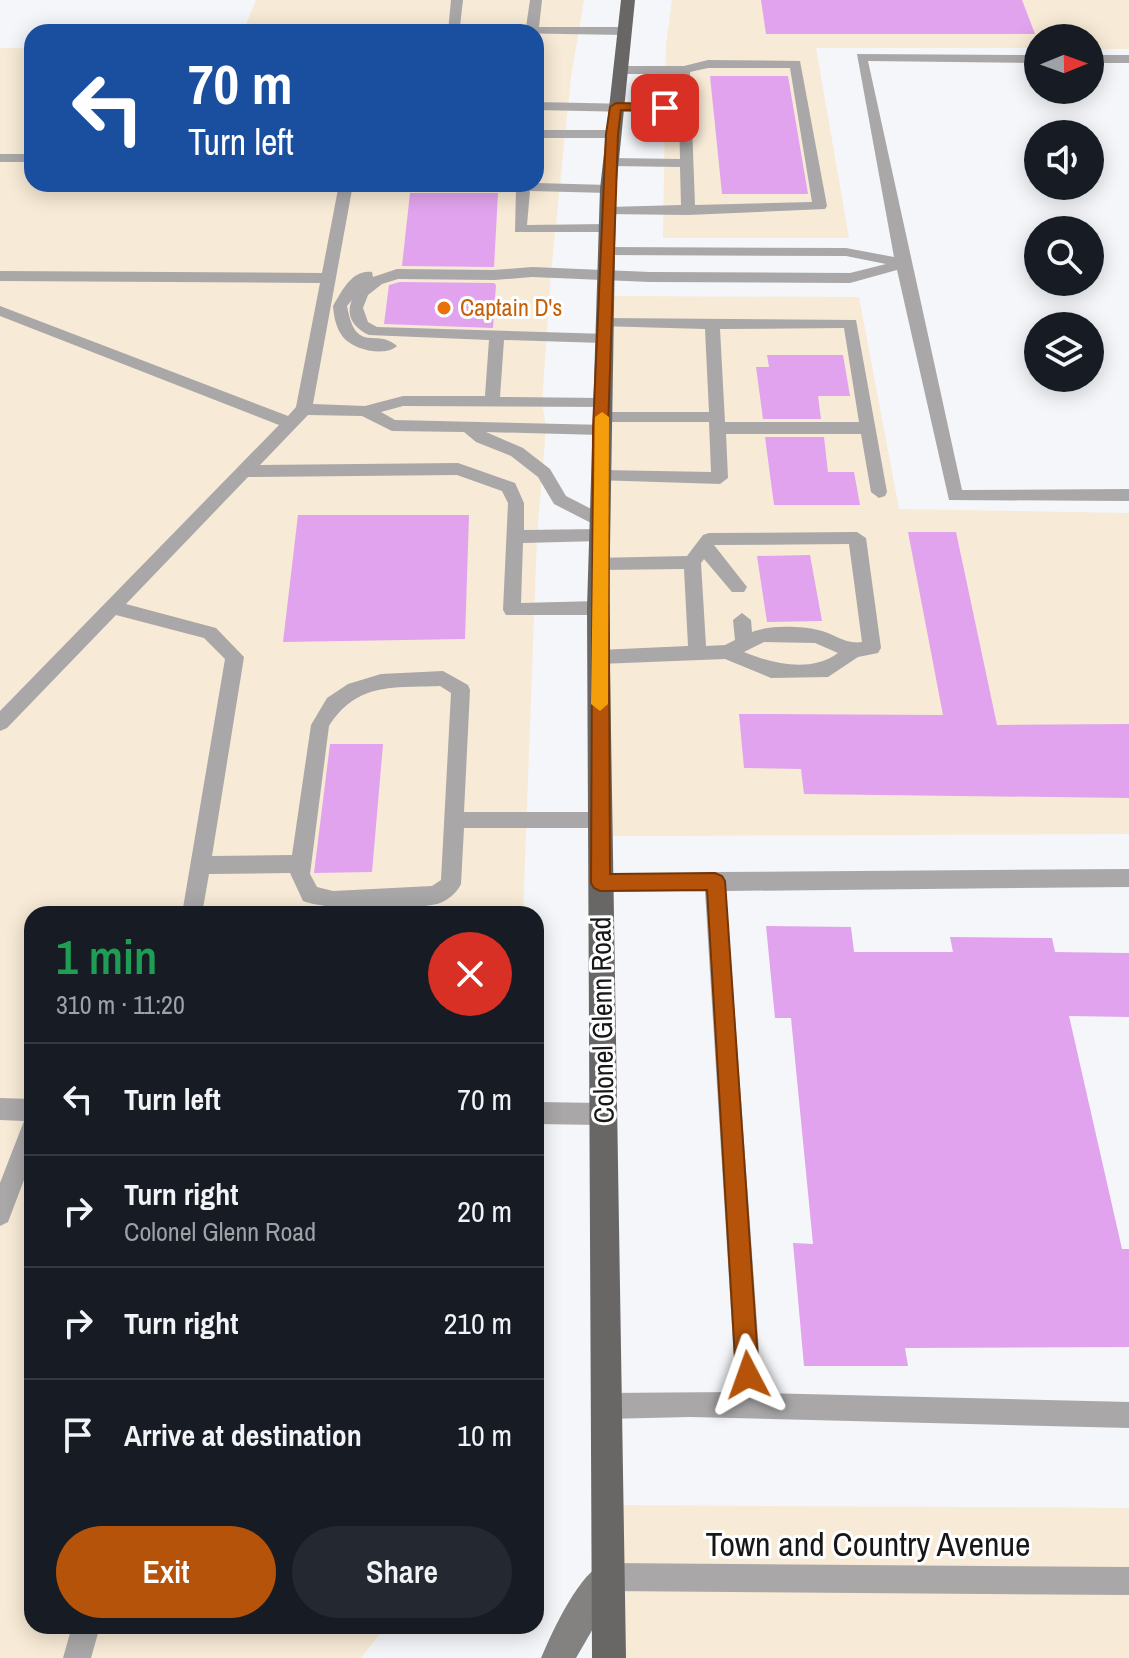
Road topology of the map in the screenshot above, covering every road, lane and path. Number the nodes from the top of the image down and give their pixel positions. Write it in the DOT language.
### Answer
graph roads {
  1 [pos="457,0"];
  2 [pos="536,0"];
  3 [pos="628,0"];
  4 [pos="454,24"];
  5 [pos="533,24"];
  6 [pos="544,30"];
  7 [pos="625,31"];
  8 [pos="1024,59"];
  9 [pos="1104,59"];
  10 [pos="1129,59"];
  11 [pos="620,70"];
  12 [pos="684,70"];
  13 [pos="544,106"];
  14 [pos="616,107"];
  15 [pos="685,109"];
  16 [pos="544,134"];
  17 [pos="612,134"];
  18 [pos="0,158"];
  19 [pos="24,158"];
  20 [pos="610,162"];
  21 [pos="686,163"];
  22 [pos="345,192"];
  23 [pos="521,192"];
  24 [pos="532,192"];
  25 [pos="688,211"];
  26 [pos="607,231"];
  27 [pos="903,264"];
  28 [pos="0,276"];
  29 [pos="329,278"];
  30 [pos="0,311"];
  31 [pos="712,324"];
  32 [pos="603,331"];
  33 [pos="496,340"];
  34 [pos="492,402"];
  35 [pos="304,409"];
  36 [pos="365,411"];
  37 [pos="602,416"];
  38 [pos="716,422"];
  39 [pos="291,423"];
  40 [pos="469,427"];
  41 [pos="868,428"];
  42 [pos="243,471"];
  43 [pos="601,476"];
  44 [pos="879,492"];
  45 [pos="1129,495"];
  46 [pos="601,528"];
  47 [pos="515,537"];
  48 [pos="698,554"];
  49 [pos="600,563"];
  50 [pos="738,587"];
  51 [pos="112,607"];
  52 [pos="598,608"];
  53 [pos="742,620"];
  54 [pos="735,648"];
  55 [pos="853,651"];
  56 [pos="697,653"];
  57 [pos="599,657"];
  58 [pos="0,723"];
  59 [pos="454,820"];
  60 [pos="601,820"];
  61 [pos="301,864"];
  62 [pos="200,865"];
  63 [pos="1129,878"];
  64 [pos="715,881"];
  65 [pos="600,883"];
  66 [pos="193,906"];
  67 [pos="0,1109"];
  68 [pos="24,1110"];
  69 [pos="544,1113"];
  70 [pos="603,1114"];
  71 [pos="24,1150"];
  72 [pos="0,1214"];
  73 [pos="604,1406"];
  74 [pos="750,1406"];
  75 [pos="1129,1415"];
  76 [pos="607,1577"];
  77 [pos="1129,1581"];
  78 [pos="84,1634"];
  79 [pos="77,1658"];
  80 [pos="558,1658"];
  81 [pos="609,1658"];
  1 -- 4 [label="lane"];
  2 -- 5 [label="lane"];
  3 -- 7 [label="main road, Colonel Glenn Road"];
  6 -- 7 [label="lane"];
  7 -- 11 [label="main road, Colonel Glenn Road"];
  8 -- 27 [label="lane"];
  9 -- 10 [label="lane"];
  11 -- 12 [label="lane"];
  11 -- 14 [label="main road, Colonel Glenn Road"];
  12 -- 15 [label="lane"];
  12 -- 25 [label="lane"];
  13 -- 14 [label="lane"];
  14 -- 15 [label="lane"];
  14 -- 17 [label="main road, Colonel Glenn Road"];
  15 -- 21 [label="lane"];
  16 -- 17 [label="lane"];
  17 -- 20 [label="main road, Colonel Glenn Road"];
  18 -- 19 [label="lane"];
  20 -- 21 [label="lane"];
  20 -- 26 [label="main road, Colonel Glenn Road"];
  21 -- 25 [label="lane"];
  22 -- 29 [label="lane"];
  23 -- 26 [label="lane"];
  24 -- 26 [label="lane"];
  25 -- 26 [label="lane"];
  26 -- 27 [label="lane"];
  26 -- 27 [label="lane"];
  26 -- 32 [label="main road, Colonel Glenn Road"];
  26 -- 33 [label="lane"];
  27 -- 45 [label="lane"];
  28 -- 29 [label="lane"];
  29 -- 35 [label="lane"];
  30 -- 39 [label="lane"];
  31 -- 32 [label="lane"];
  31 -- 38 [label="lane"];
  31 -- 41 [label="lane"];
  32 -- 33 [label="lane"];
  32 -- 37 [label="main road, Colonel Glenn Road"];
  33 -- 34 [label="lane"];
  34 -- 36 [label="lane"];
  34 -- 37 [label="lane"];
  35 -- 36 [label="lane"];
  35 -- 39 [label="lane"];
  36 -- 40 [label="lane"];
  37 -- 38 [label="lane"];
  37 -- 40 [label="lane"];
  37 -- 43 [label="main road, Colonel Glenn Road"];
  38 -- 41 [label="lane"];
  38 -- 43 [label="lane"];
  39 -- 42 [label="lane"];
  40 -- 46 [label="lane"];
  41 -- 44 [label="lane"];
  42 -- 47 [label="lane"];
  42 -- 51 [label="lane"];
  43 -- 46 [label="main road, Colonel Glenn Road"];
  46 -- 47 [label="lane"];
  46 -- 49 [label="main road, Colonel Glenn Road"];
  47 -- 52 [label="lane"];
  48 -- 49 [label="lane"];
  48 -- 50 [label="lane"];
  48 -- 55 [label="lane"];
  48 -- 56 [label="lane"];
  49 -- 52 [label="main road, Colonel Glenn Road"];
  51 -- 58 [label="lane"];
  51 -- 62 [label="lane"];
  52 -- 57 [label="main road, Colonel Glenn Road"];
  53 -- 54 [label="lane"];
  54 -- 55 [label="lane"];
  54 -- 55 [label="lane"];
  54 -- 56 [label="lane"];
  56 -- 57 [label="lane"];
  57 -- 60 [label="main road, Colonel Glenn Road"];
  59 -- 60 [label="lane"];
  59 -- 61 [label="lane"];
  59 -- 61 [label="lane"];
  60 -- 65 [label="main road, Colonel Glenn Road"];
  61 -- 62 [label="lane"];
  62 -- 66 [label="lane"];
  63 -- 64 [label="lane"];
  64 -- 65 [label="lane"];
  64 -- 74 [label="lane"];
  65 -- 70 [label="main road, Colonel Glenn Road"];
  67 -- 68 [label="lane"];
  69 -- 70 [label="lane"];
  70 -- 73 [label="main road, Colonel Glenn Road"];
  71 -- 72 [label="lane"];
  73 -- 74 [label="lane"];
  73 -- 76 [label="main road, Colonel Glenn Road"];
  74 -- 75 [label="lane"];
  76 -- 77 [label="lane, Town and Country Avenue"];
  76 -- 80 [label="main road"];
  76 -- 81 [label="main road, Colonel Glenn Road"];
  78 -- 79 [label="lane"];
}
